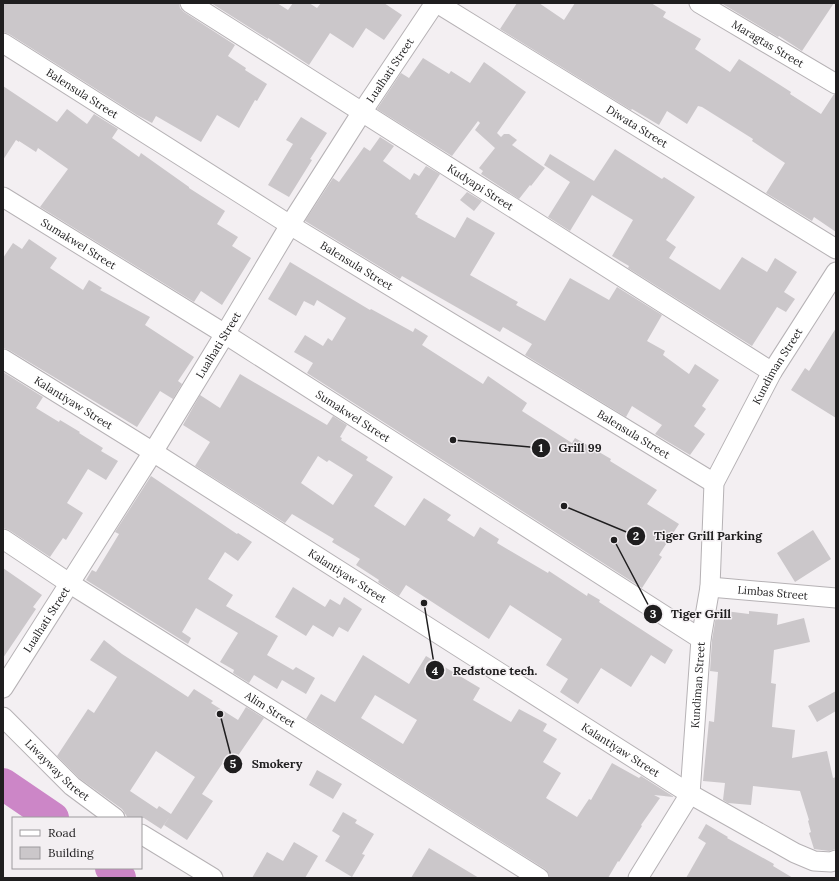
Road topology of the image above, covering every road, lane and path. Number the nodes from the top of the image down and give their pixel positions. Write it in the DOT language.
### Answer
graph roads {
  1 [pos="190,3"];
  2 [pos="436,3"];
  3 [pos="699,3"];
  4 [pos="3,43"];
  5 [pos="836,84"];
  6 [pos="362,112"];
  7 [pos="3,197"];
  8 [pos="290,224"];
  9 [pos="836,249"];
  10 [pos="836,272"];
  11 [pos="225,334"];
  12 [pos="3,360"];
  13 [pos="772,372"];
  14 [pos="153,452"];
  15 [pos="714,483"];
  16 [pos="3,539"];
  17 [pos="70,583"];
  18 [pos="710,586"];
  19 [pos="836,598"];
  20 [pos="701,639"];
  21 [pos="3,688"];
  22 [pos="3,717"];
  23 [pos="690,794"];
  24 [pos="114,817"];
  25 [pos="142,835"];
  26 [pos="836,860"];
  27 [pos="213,878"];
  28 [pos="539,878"];
  29 [pos="638,878"];
  1 -- 6 [label="street, Kudyapi Street"];
  2 -- 6 [label="street, Lualhati Street"];
  2 -- 9 [label="street, Diwata Street"];
  3 -- 5 [label="street, Maragtas Street"];
  4 -- 8 [label="street, Balensula Street"];
  6 -- 8 [label="street, Lualhati Street"];
  6 -- 13 [label="street, Kudyapi Street"];
  7 -- 11 [label="street, Sumakwel Street"];
  8 -- 11 [label="street, Lualhati Street"];
  8 -- 15 [label="street, Balensula Street"];
  10 -- 13 [label="street, Kundiman Street"];
  11 -- 14 [label="street, Lualhati Street"];
  11 -- 20 [label="street, Sumakwel Street"];
  12 -- 14 [label="street, Kalantiyaw Street"];
  13 -- 15 [label="street, Kundiman Street"];
  14 -- 17 [label="street, Lualhati Street"];
  14 -- 23 [label="street, Kalantiyaw Street"];
  15 -- 18 [label="street, Kundiman Street"];
  16 -- 17 [label="street, Alim Street"];
  17 -- 21 [label="street, Lualhati Street"];
  17 -- 28 [label="street, Alim Street"];
  18 -- 19 [label="street, Limbas Street"];
  18 -- 20 [label="street, Kundiman Street"];
  20 -- 23 [label="street, Kundiman Street"];
  22 -- 24 [label="street, Liwayway Street"];
  23 -- 26 [label="street, Kalantiyaw Street"];
  23 -- 29 [label="street, Kundiman Street"];
  25 -- 27 [label="street"];
}
